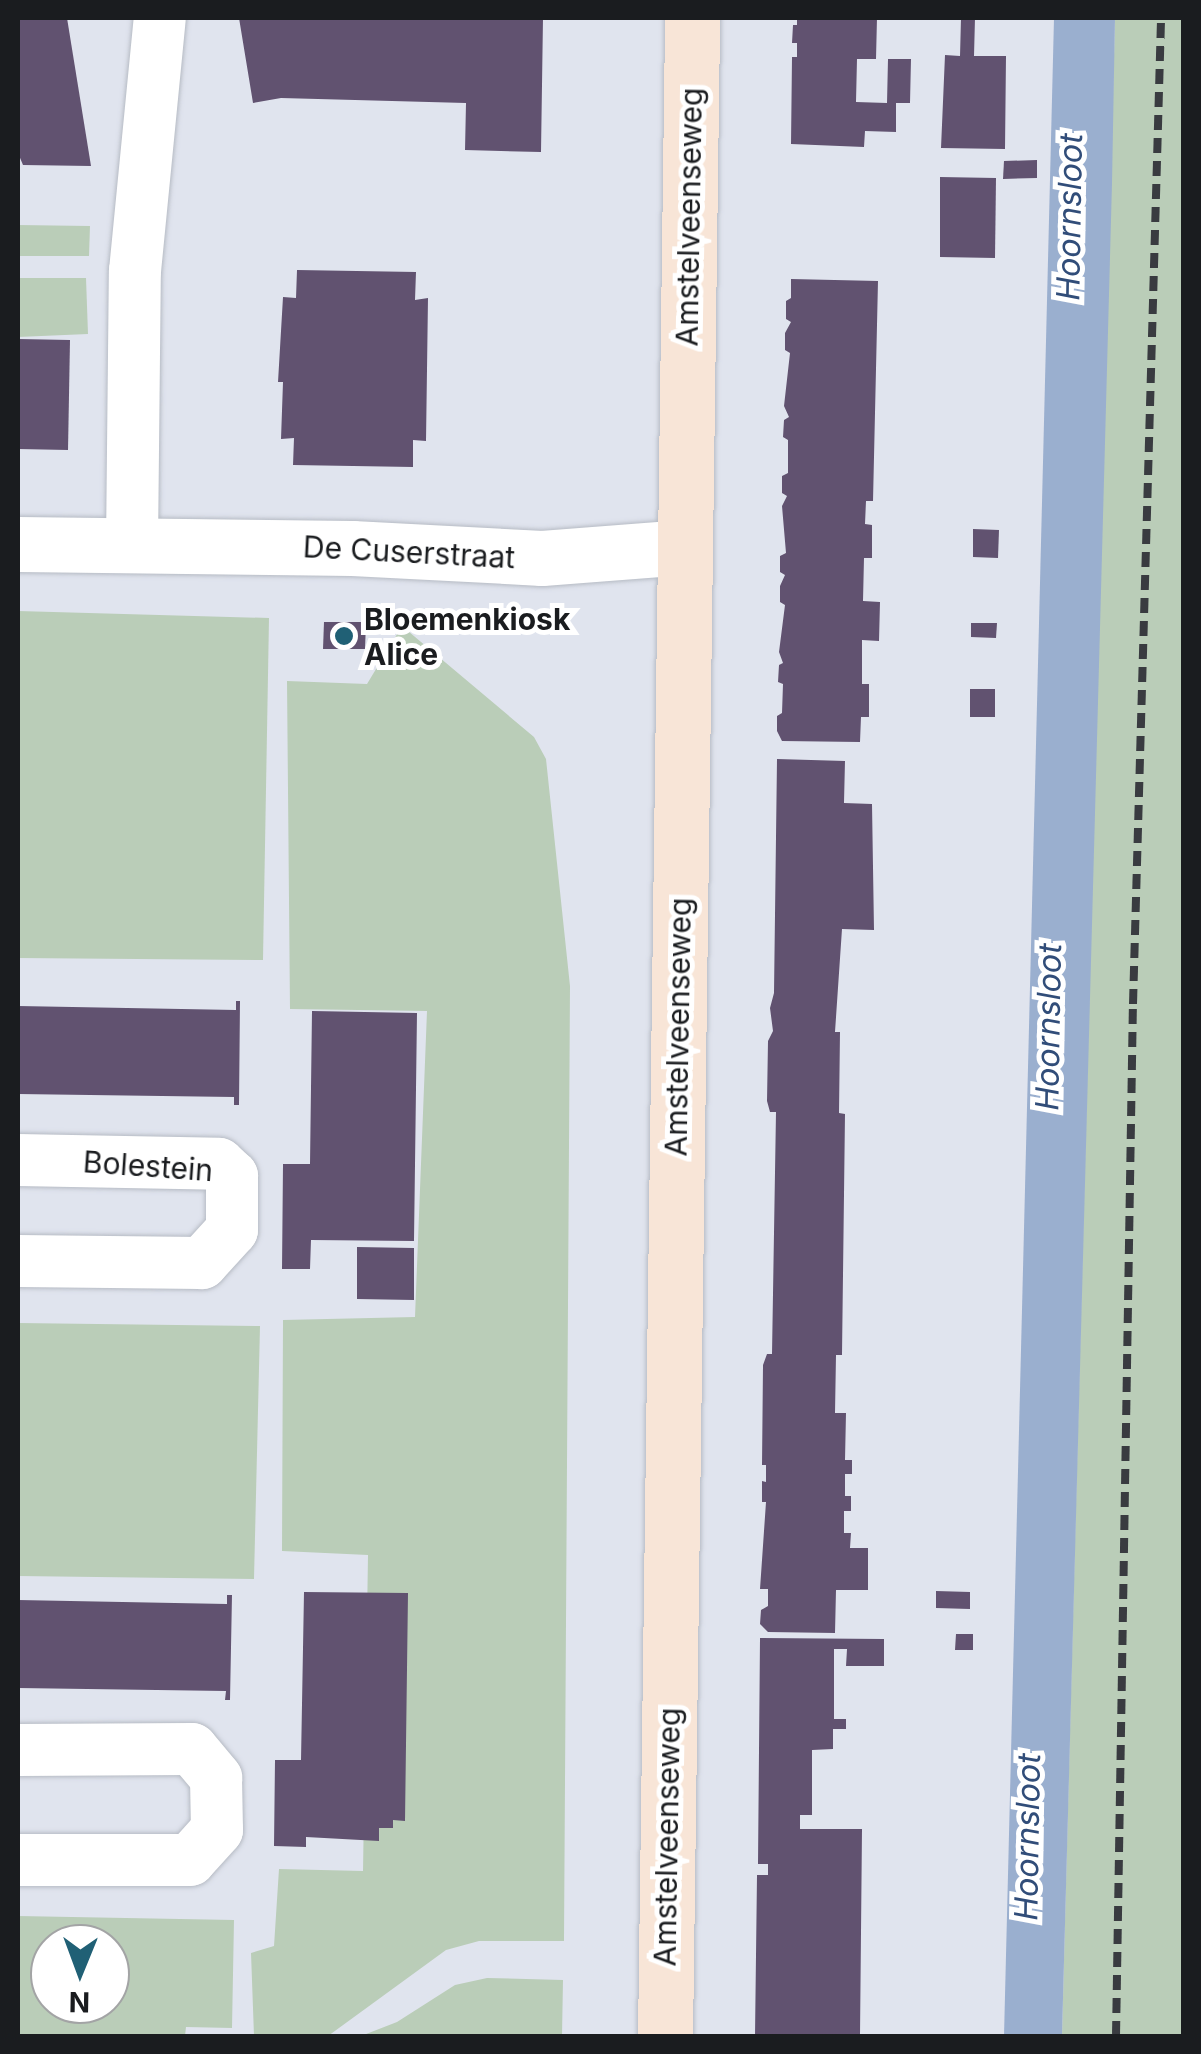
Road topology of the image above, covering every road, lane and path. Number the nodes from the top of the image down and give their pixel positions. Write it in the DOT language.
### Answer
graph roads {
  1 [pos="160,18"];
  2 [pos="692,18"];
  3 [pos="18,544"];
  4 [pos="132,545"];
  5 [pos="685,547"];
  6 [pos="18,1160"];
  7 [pos="18,1261"];
  8 [pos="18,1750"];
  9 [pos="18,1860"];
  10 [pos="664,2036"];
  1 -- 4 [label="street"];
  2 -- 5 [label="main road, Amstelveenseweg"];
  3 -- 4 [label="street, De Cuserstraat"];
  4 -- 5 [label="street, De Cuserstraat"];
  5 -- 10 [label="main road, Amstelveenseweg"];
  6 -- 7 [label="street, Bolestein"];
  8 -- 9 [label="street"];
}
